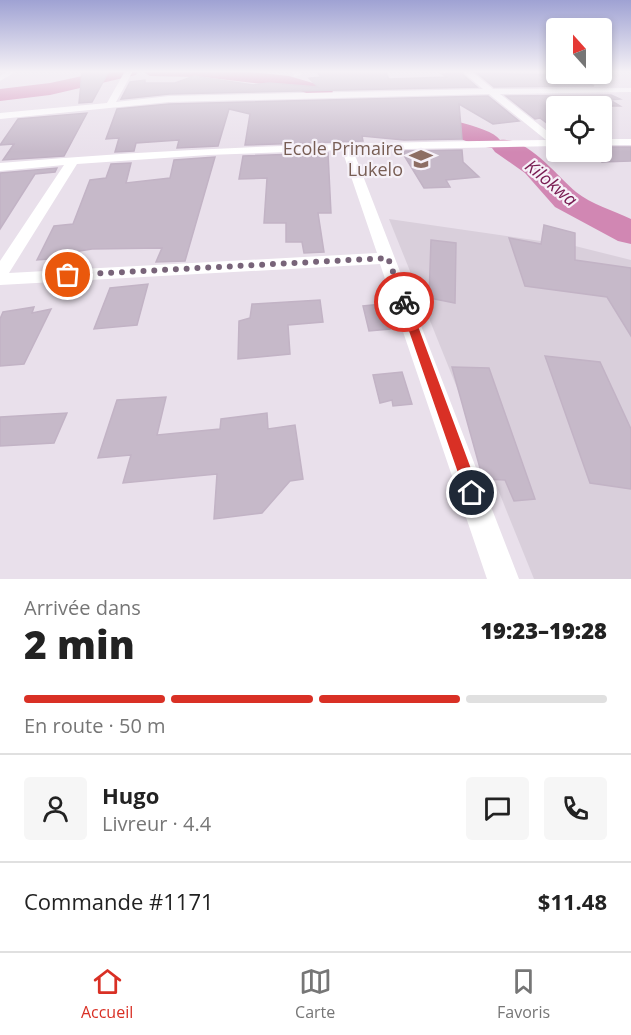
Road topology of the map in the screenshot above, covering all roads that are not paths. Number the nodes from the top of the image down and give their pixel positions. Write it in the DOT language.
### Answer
graph roads {
  1 [pos="114,98"];
  2 [pos="208,98"];
  3 [pos="499,98"];
  4 [pos="110,105"];
  5 [pos="0,116"];
  6 [pos="612,142"];
  7 [pos="631,142"];
  8 [pos="346,146"];
  9 [pos="74,159"];
  10 [pos="0,167"];
  11 [pos="388,258"];
  12 [pos="0,274"];
  13 [pos="0,279"];
  14 [pos="503,579"];
  1 -- 4 [label="street"];
  2 -- 4 [label="street"];
  3 -- 8 [label="street"];
  4 -- 5 [label="street"];
  6 -- 7 [label="street"];
  8 -- 9 [label="street"];
  8 -- 11 [label="street"];
  9 -- 10 [label="street"];
  9 -- 12 [label="street"];
  11 -- 13 [label="street"];
  11 -- 14 [label="street"];
}
